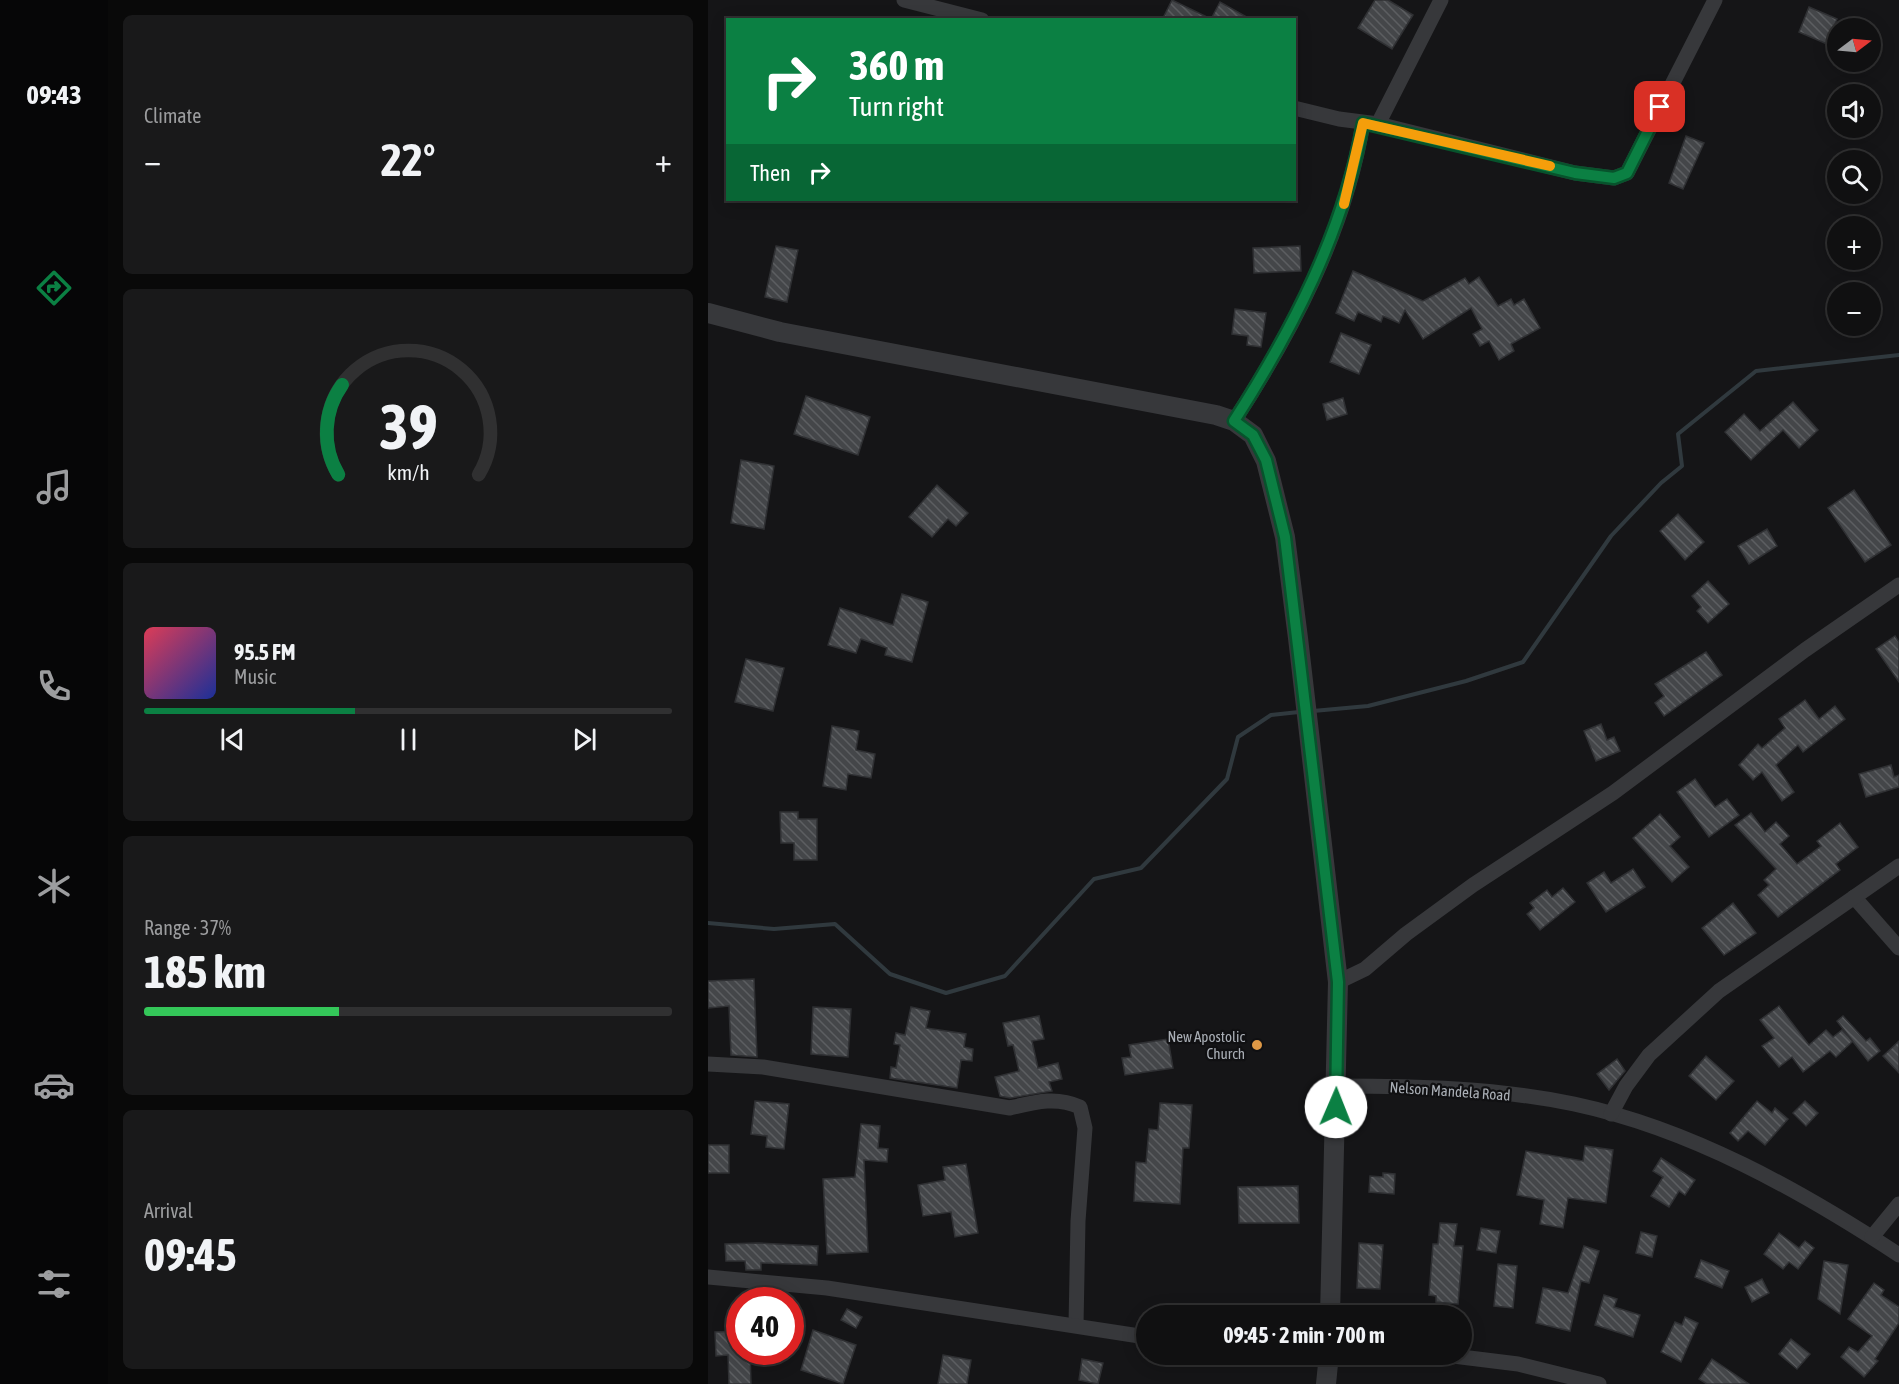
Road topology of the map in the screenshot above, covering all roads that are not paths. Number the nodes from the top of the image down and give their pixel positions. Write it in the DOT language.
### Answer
graph roads {
  1 [pos="904,0"];
  2 [pos="1441,0"];
  3 [pos="1715,0"];
  4 [pos="974,18"];
  5 [pos="1296,109"];
  6 [pos="1370,123"];
  7 [pos="708,313"];
  8 [pos="1234,421"];
  9 [pos="1899,585"];
  10 [pos="1899,866"];
  11 [pos="1854,897"];
  12 [pos="1899,948"];
  13 [pos="1338,982"];
  14 [pos="708,1064"];
  15 [pos="1337,1086"];
  16 [pos="1611,1114"];
  17 [pos="1899,1204"];
  18 [pos="1872,1237"];
  19 [pos="1899,1255"];
  20 [pos="708,1277"];
  21 [pos="1330,1305"];
  22 [pos="1076,1325"];
  23 [pos="1136,1335"];
  24 [pos="1472,1358"];
  25 [pos="1328,1365"];
  26 [pos="1326,1384"];
  27 [pos="1599,1384"];
  1 -- 4 [label="street"];
  2 -- 6 [label="street"];
  3 -- 6 [label="street"];
  5 -- 6 [label="street"];
  6 -- 8 [label="street"];
  7 -- 8 [label="street"];
  8 -- 13 [label="street"];
  9 -- 13 [label="street"];
  10 -- 11 [label="street"];
  11 -- 12 [label="street"];
  11 -- 16 [label="street"];
  13 -- 15 [label="street"];
  14 -- 22 [label="street"];
  15 -- 16 [label="street, Nelson Mandela Road"];
  15 -- 21 [label="street"];
  16 -- 18 [label="street, Nelson Mandela Road"];
  17 -- 18 [label="street"];
  18 -- 19 [label="street, Nelson Mandela Road"];
  20 -- 22 [label="street"];
  22 -- 23 [label="street"];
  24 -- 27 [label="street"];
  25 -- 26 [label="street"];
}
